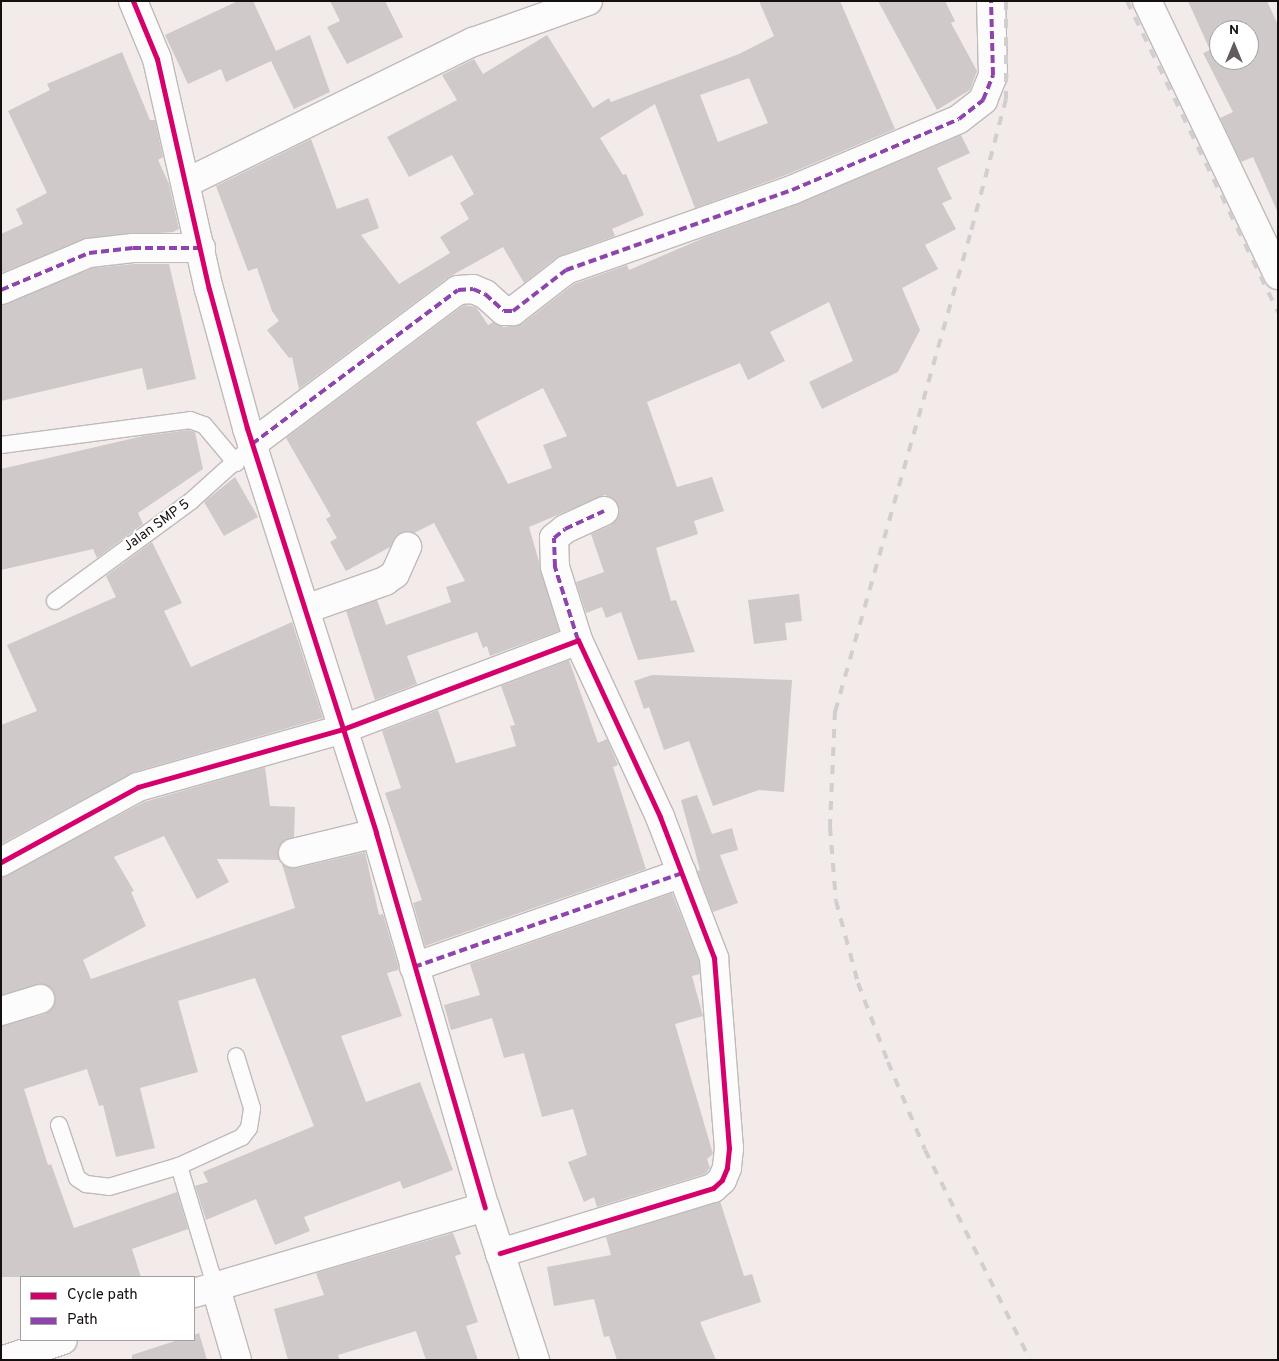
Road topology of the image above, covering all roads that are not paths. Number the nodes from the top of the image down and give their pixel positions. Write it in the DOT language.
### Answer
graph roads {
  1 [pos="133,1"];
  2 [pos="588,1"];
  3 [pos="991,1"];
  4 [pos="1147,1"];
  5 [pos="186,183"];
  6 [pos="200,248"];
  7 [pos="1278,275"];
  8 [pos="1,290"];
  9 [pos="1,446"];
  10 [pos="244,453"];
  11 [pos="604,511"];
  12 [pos="408,547"];
  13 [pos="55,601"];
  14 [pos="306,609"];
  15 [pos="578,640"];
  16 [pos="343,729"];
  17 [pos="376,833"];
  18 [pos="292,853"];
  19 [pos="1,862"];
  20 [pos="682,873"];
  21 [pos="414,967"];
  22 [pos="40,998"];
  23 [pos="1,1011"];
  24 [pos="236,1056"];
  25 [pos="59,1125"];
  26 [pos="179,1166"];
  27 [pos="485,1207"];
  28 [pos="500,1253"];
  29 [pos="204,1289"];
  30 [pos="60,1341"];
  31 [pos="4,1360"];
  32 [pos="237,1360"];
  33 [pos="535,1360"];
  1 -- 5 [label="street"];
  2 -- 5 [label="street"];
  3 -- 10 [label="street"];
  4 -- 7 [label="street"];
  5 -- 6 [label="street"];
  6 -- 8 [label="street"];
  6 -- 10 [label="street"];
  9 -- 10 [label="lane"];
  10 -- 13 [label="lane, Jalan SMP 5"];
  10 -- 14 [label="street"];
  11 -- 15 [label="street"];
  12 -- 14 [label="street"];
  14 -- 16 [label="street"];
  15 -- 16 [label="street"];
  15 -- 20 [label="street"];
  16 -- 17 [label="street"];
  16 -- 19 [label="street"];
  17 -- 18 [label="street"];
  17 -- 21 [label="street"];
  20 -- 21 [label="street"];
  20 -- 28 [label="street"];
  21 -- 27 [label="street"];
  22 -- 23 [label="street"];
  24 -- 26 [label="lane"];
  25 -- 26 [label="lane"];
  26 -- 29 [label="lane"];
  27 -- 28 [label="street"];
  27 -- 29 [label="street"];
  28 -- 33 [label="street"];
  29 -- 32 [label="street"];
  30 -- 31 [label="street"];
}
